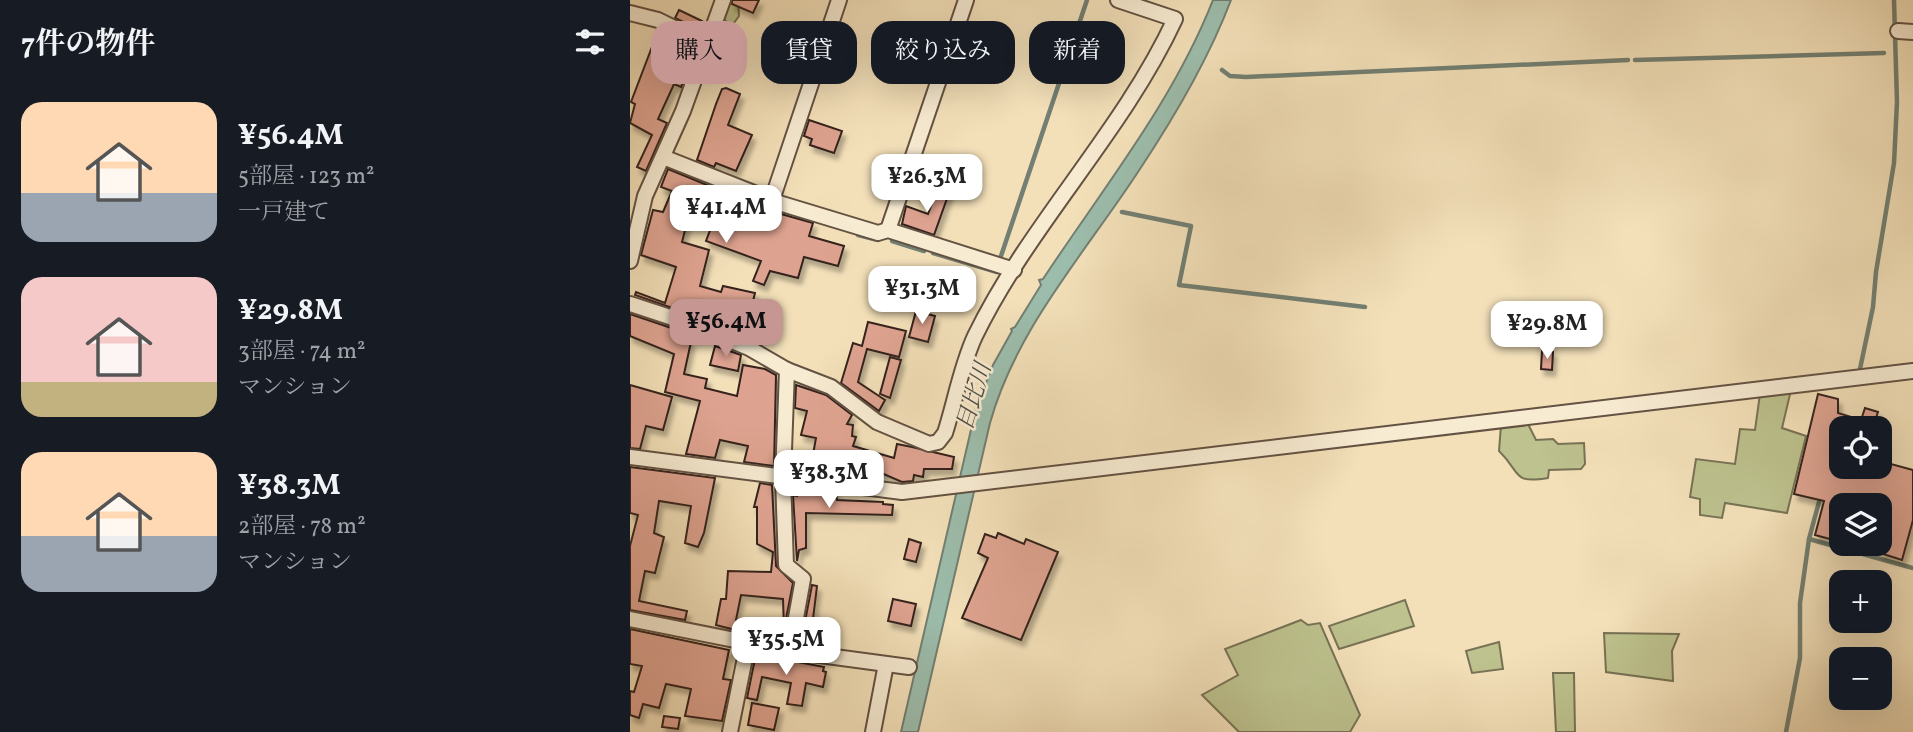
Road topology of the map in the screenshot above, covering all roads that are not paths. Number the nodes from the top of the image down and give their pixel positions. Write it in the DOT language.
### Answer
graph roads {
  1 [pos="723,0"];
  2 [pos="839,0"];
  3 [pos="966,0"];
  4 [pos="1118,0"];
  5 [pos="630,13"];
  6 [pos="660,21"];
  7 [pos="715,21"];
  8 [pos="692,84"];
  9 [pos="663,158"];
  10 [pos="772,200"];
  11 [pos="888,230"];
  12 [pos="630,261"];
  13 [pos="1014,270"];
  14 [pos="630,304"];
  15 [pos="787,370"];
  16 [pos="1913,371"];
  17 [pos="630,457"];
  18 [pos="783,477"];
  19 [pos="630,620"];
  20 [pos="748,643"];
  21 [pos="790,651"];
  22 [pos="886,664"];
  23 [pos="908,667"];
  24 [pos="730,732"];
  25 [pos="873,732"];
  1 -- 7 [label="street"];
  2 -- 10 [label="street"];
  3 -- 11 [label="street"];
  4 -- 13 [label="street"];
  5 -- 6 [label="street"];
  8 -- 9 [label="street"];
  9 -- 10 [label="street"];
  9 -- 12 [label="street"];
  10 -- 11 [label="street"];
  11 -- 13 [label="street"];
  13 -- 15 [label="street"];
  14 -- 15 [label="street"];
  15 -- 18 [label="street"];
  16 -- 18 [label="street"];
  17 -- 18 [label="street"];
  18 -- 21 [label="street"];
  19 -- 20 [label="street"];
  20 -- 21 [label="street"];
  20 -- 24 [label="street"];
  21 -- 22 [label="street"];
  22 -- 23 [label="street"];
  22 -- 25 [label="street"];
}
